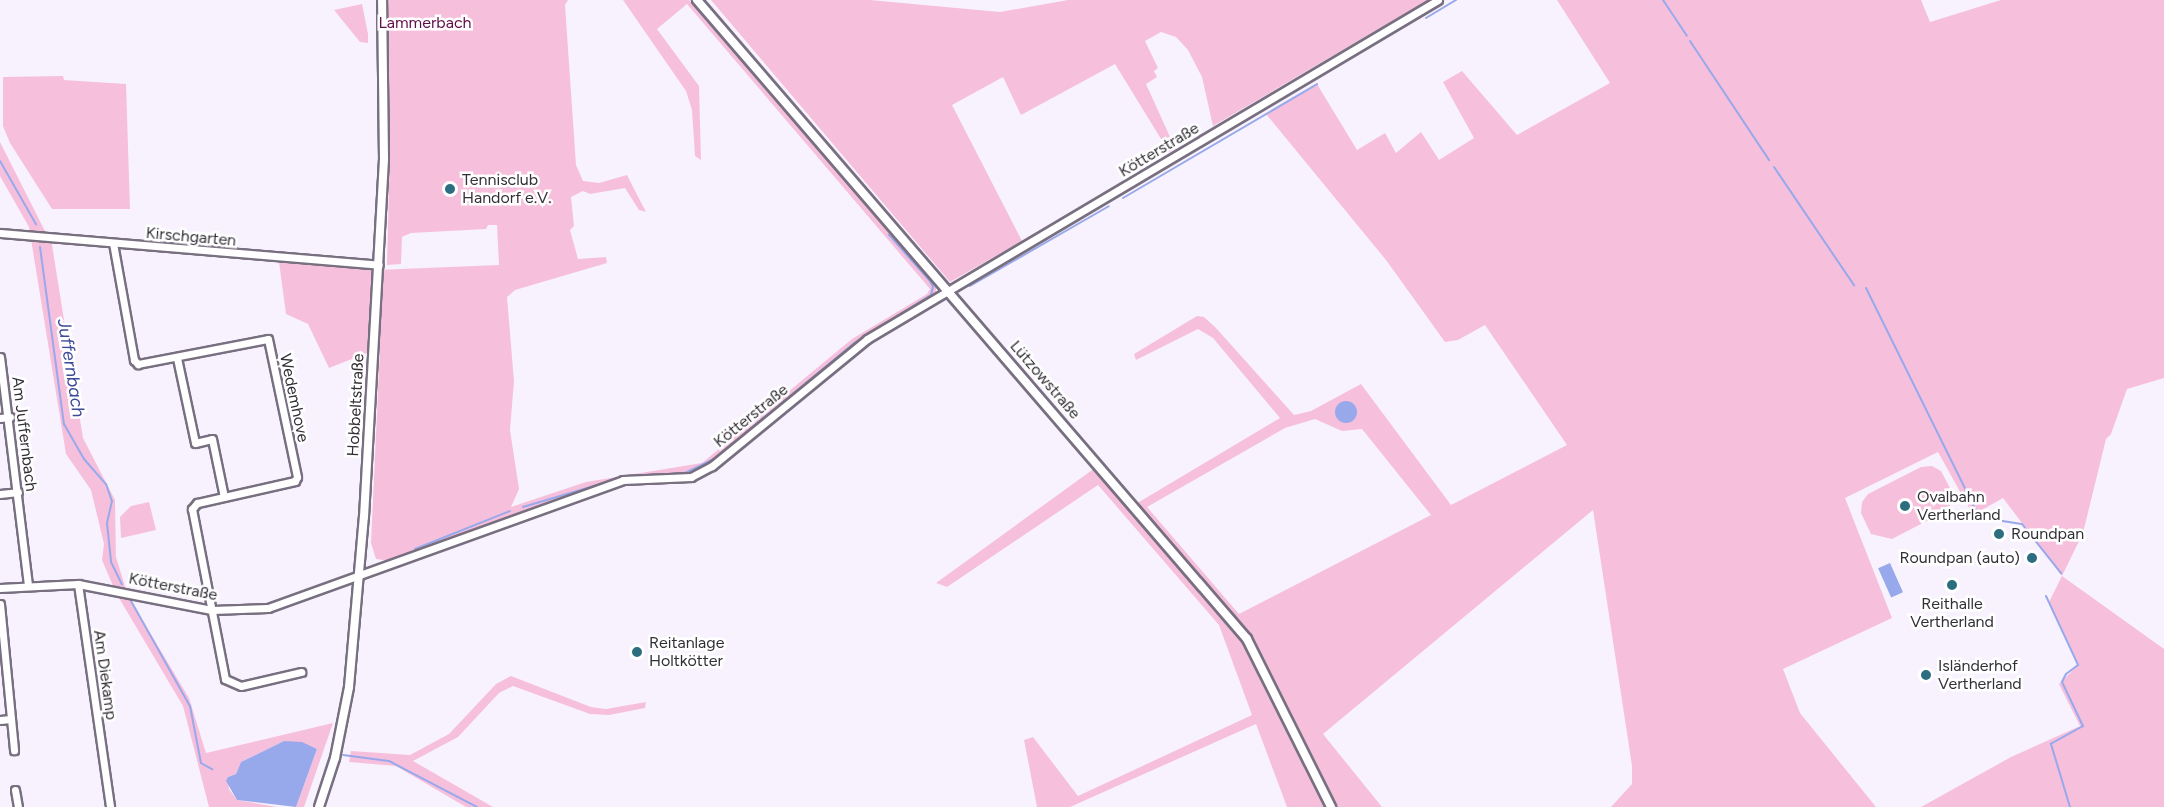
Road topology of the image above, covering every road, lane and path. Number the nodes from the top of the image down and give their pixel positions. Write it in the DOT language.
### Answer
graph roads {
  1 [pos="382,0"];
  2 [pos="697,0"];
  3 [pos="1438,0"];
  4 [pos="0,233"];
  5 [pos="113,243"];
  6 [pos="379,265"];
  7 [pos="947,290"];
  8 [pos="0,357"];
  9 [pos="177,358"];
  10 [pos="10,417"];
  11 [pos="0,418"];
  12 [pos="18,492"];
  13 [pos="0,494"];
  14 [pos="224,497"];
  15 [pos="359,578"];
  16 [pos="78,584"];
  17 [pos="28,585"];
  18 [pos="0,588"];
  19 [pos="0,604"];
  20 [pos="212,610"];
  21 [pos="301,672"];
  22 [pos="11,719"];
  23 [pos="0,720"];
  24 [pos="14,750"];
  25 [pos="15,790"];
  26 [pos="18,807"];
  27 [pos="110,807"];
  28 [pos="319,807"];
  29 [pos="1331,807"];
  1 -- 6 [label="street, Hobbeltstraße"];
  2 -- 7 [label="street, Lützowstraße"];
  3 -- 7 [label="street, Kötterstraße"];
  4 -- 5 [label="street, Kirschgarten"];
  5 -- 6 [label="street, Kirschgarten"];
  5 -- 9 [label="street, Wedemhove"];
  6 -- 15 [label="street, Hobbeltstraße"];
  7 -- 15 [label="street, Kötterstraße"];
  7 -- 29 [label="street, Lützowstraße"];
  8 -- 10 [label="street, Am Juffernbach"];
  9 -- 14 [label="street"];
  9 -- 14 [label="street, Wedemhove"];
  10 -- 11 [label="street"];
  10 -- 12 [label="street, Am Juffernbach"];
  12 -- 13 [label="street"];
  12 -- 17 [label="street, Am Juffernbach"];
  14 -- 20 [label="street, Wedemhove"];
  15 -- 20 [label="street, Kötterstraße"];
  15 -- 28 [label="street, Hobbeltstraße"];
  16 -- 17 [label="street, Kötterstraße"];
  16 -- 20 [label="street, Kötterstraße"];
  16 -- 27 [label="street, Am Diekamp"];
  17 -- 18 [label="street, Kötterstraße"];
  19 -- 22 [label="street"];
  20 -- 21 [label="street"];
  22 -- 23 [label="street"];
  22 -- 24 [label="street"];
  25 -- 26 [label="street"];
}
